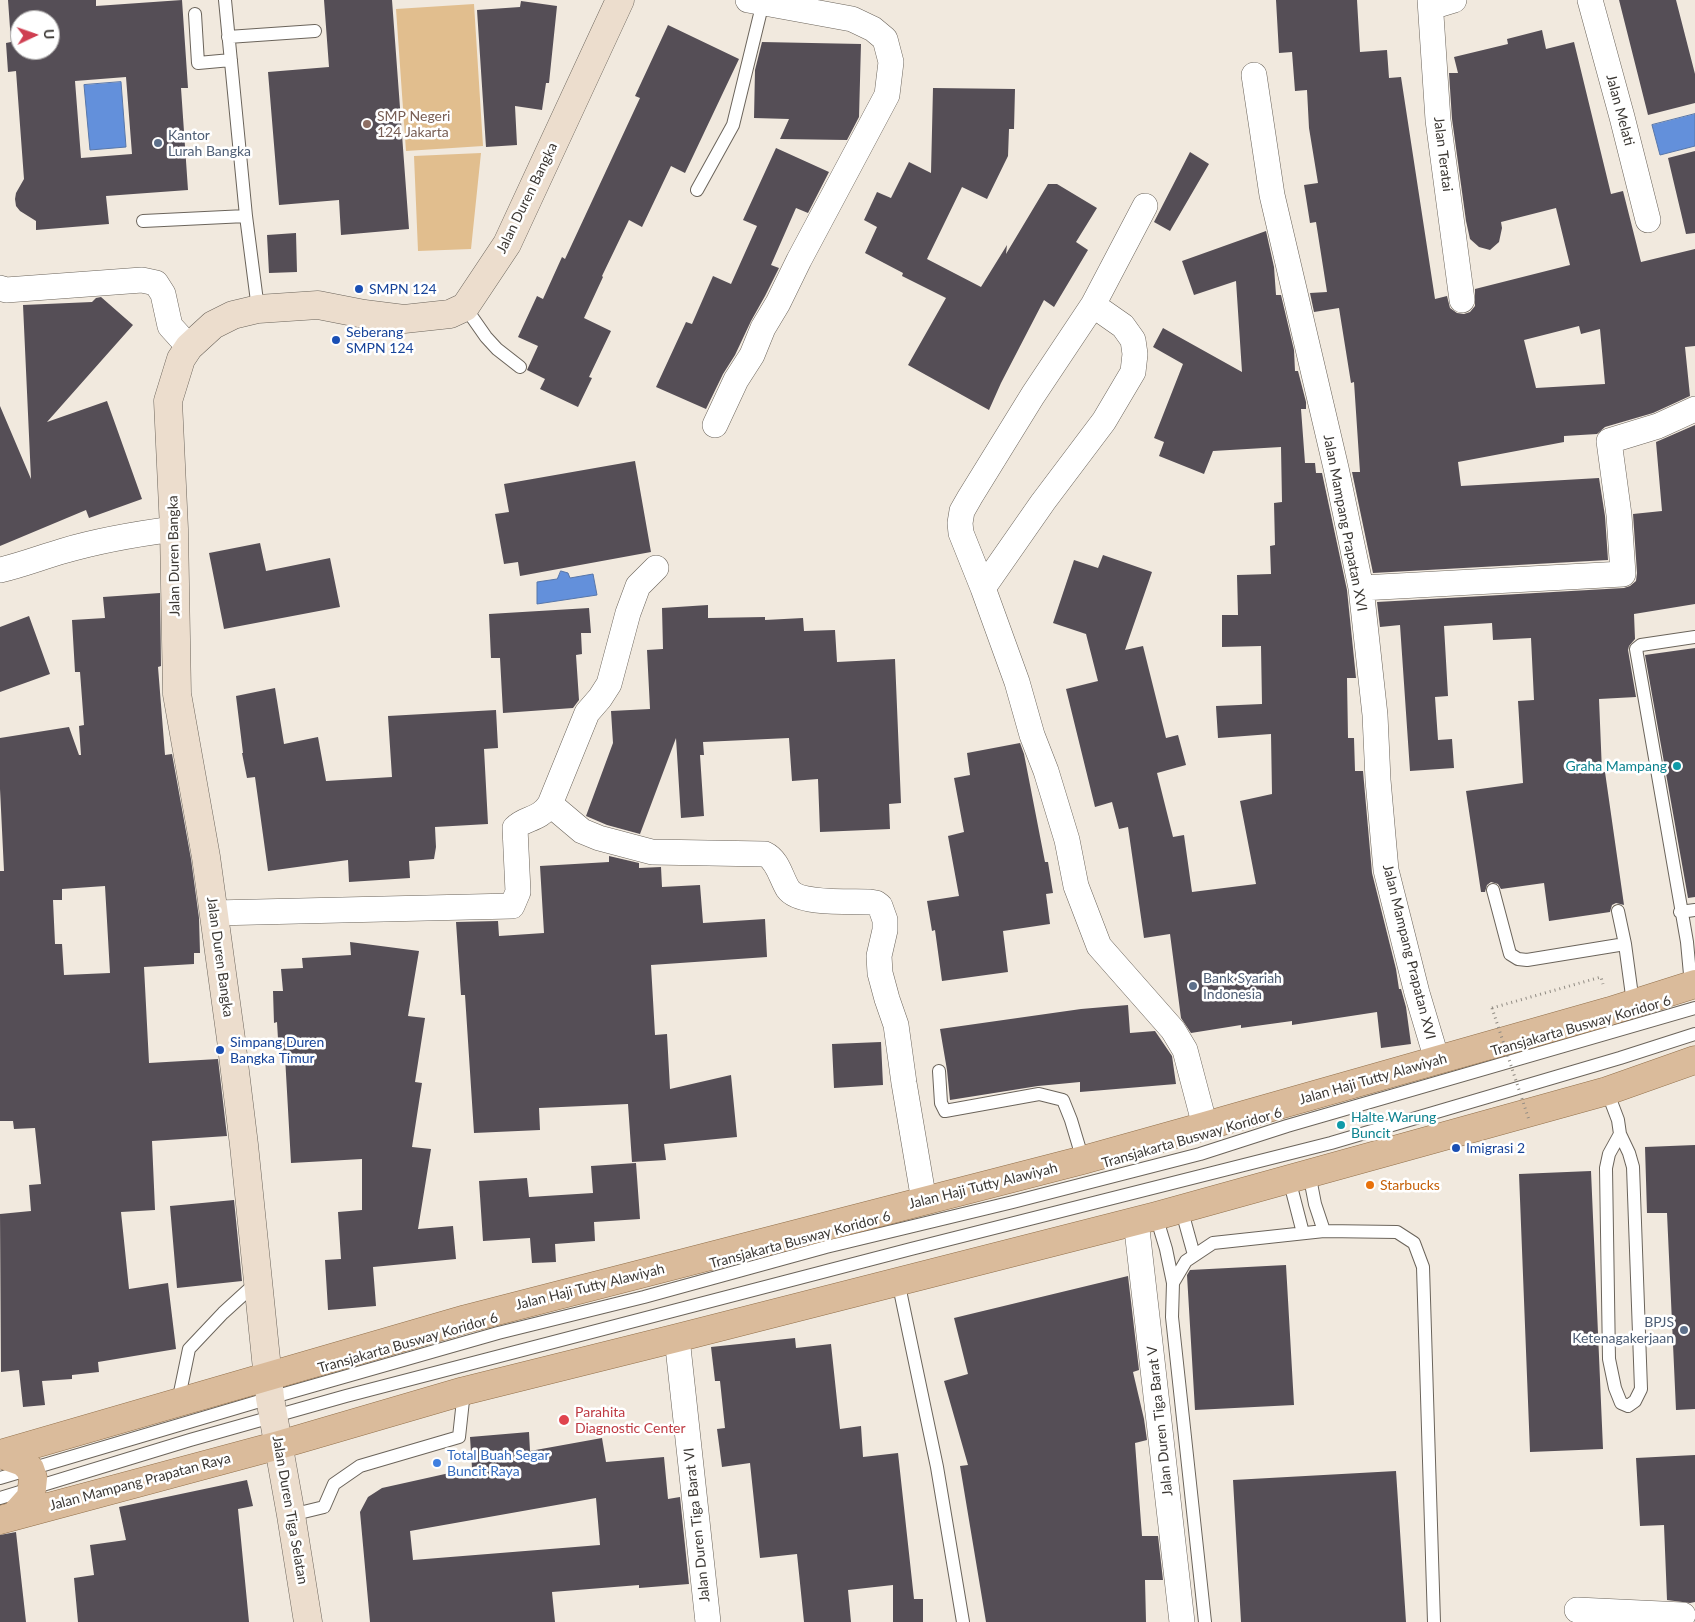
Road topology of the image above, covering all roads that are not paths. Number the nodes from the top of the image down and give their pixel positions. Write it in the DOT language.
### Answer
graph roads {
  1 [pos="226,0"];
  2 [pos="620,0"];
  3 [pos="1454,0"];
  4 [pos="1590,0"];
  5 [pos="756,1"];
  6 [pos="1430,3"];
  7 [pos="195,14"];
  8 [pos="315,32"];
  9 [pos="228,37"];
  10 [pos="231,60"];
  11 [pos="1254,75"];
  12 [pos="697,190"];
  13 [pos="1145,206"];
  14 [pos="246,216"];
  15 [pos="1648,220"];
  16 [pos="143,221"];
  17 [pos="0,288"];
  18 [pos="1462,300"];
  19 [pos="1093,305"];
  20 [pos="465,307"];
  21 [pos="258,309"];
  22 [pos="189,347"];
  23 [pos="520,367"];
  24 [pos="1695,410"];
  25 [pos="715,425"];
  26 [pos="174,529"];
  27 [pos="656,568"];
  28 [pos="0,570"];
  29 [pos="983,588"];
  30 [pos="1360,588"];
  31 [pos="1695,637"];
  32 [pos="550,804"];
  33 [pos="1493,890"];
  34 [pos="1695,910"];
  35 [pos="1618,911"];
  36 [pos="1680,912"];
  37 [pos="214,913"];
  38 [pos="1625,944"];
  39 [pos="1694,992"];
  40 [pos="1622,1007"];
  41 [pos="1695,1034"];
  42 [pos="1437,1060"];
  43 [pos="1695,1060"];
  44 [pos="939,1071"];
  45 [pos="1607,1091"];
  46 [pos="1205,1126"];
  47 [pos="1620,1134"];
  48 [pos="1083,1160"];
  49 [pos="1299,1176"];
  50 [pos="924,1201"];
  51 [pos="1158,1215"];
  52 [pos="1324,1231"];
  53 [pos="1303,1233"];
  54 [pos="1194,1255"];
  55 [pos="258,1280"];
  56 [pos="898,1281"];
  57 [pos="1173,1283"];
  58 [pos="677,1338"];
  59 [pos="464,1391"];
  60 [pos="270,1397"];
  61 [pos="178,1402"];
  62 [pos="279,1445"];
  63 [pos="0,1454"];
  64 [pos="0,1478"];
  65 [pos="31,1479"];
  66 [pos="5,1511"];
  67 [pos="292,1515"];
  68 [pos="1577,1610"];
  69 [pos="1687,1617"];
  70 [pos="308,1622"];
  71 [pos="708,1622"];
  72 [pos="963,1622"];
  73 [pos="1182,1622"];
  74 [pos="1205,1622"];
  75 [pos="1434,1622"];
  1 -- 9 [label="lane"];
  2 -- 20 [label="street, Jalan Duren Bangka"];
  3 -- 6 [label="street"];
  4 -- 15 [label="street, Jalan Melati"];
  5 -- 12 [label="lane"];
  5 -- 25 [label="street"];
  6 -- 18 [label="street, Jalan Teratai"];
  7 -- 10 [label="lane"];
  8 -- 9 [label="lane"];
  9 -- 10 [label="lane"];
  10 -- 14 [label="lane"];
  11 -- 30 [label="street, Jalan Mampang Prapatan XVI"];
  13 -- 19 [label="street"];
  14 -- 16 [label="lane"];
  14 -- 21 [label="lane"];
  17 -- 22 [label="street"];
  19 -- 29 [label="street"];
  19 -- 29 [label="street"];
  20 -- 21 [label="street, Jalan Duren Bangka"];
  20 -- 23 [label="lane"];
  21 -- 22 [label="street, Jalan Duren Bangka"];
  22 -- 26 [label="street, Jalan Duren Bangka"];
  24 -- 30 [label="street"];
  26 -- 28 [label="street"];
  26 -- 37 [label="street, Jalan Duren Bangka"];
  27 -- 32 [label="street"];
  29 -- 46 [label="street"];
  30 -- 42 [label="street, Jalan Mampang Prapatan XVI"];
  31 -- 36 [label="lane"];
  32 -- 37 [label="street"];
  32 -- 50 [label="street"];
  33 -- 38 [label="lane"];
  34 -- 36 [label="lane"];
  35 -- 38 [label="lane"];
  36 -- 39 [label="lane"];
  37 -- 55 [label="street, Jalan Duren Bangka"];
  38 -- 40 [label="lane"];
  39 -- 40 [label="main road, Jalan Haji Tutty Alawiyah"];
  39 -- 60 [label="lane, Transjakarta Busway Koridor 6"];
  40 -- 42 [label="main road, Jalan Haji Tutty Alawiyah"];
  41 -- 60 [label="lane, Transjakarta Busway Koridor 6"];
  42 -- 46 [label="main road, Jalan Haji Tutty Alawiyah"];
  43 -- 45 [label="main road"];
  44 -- 48 [label="lane"];
  45 -- 47 [label="lane"];
  45 -- 49 [label="main road"];
  46 -- 48 [label="main road, Jalan Haji Tutty Alawiyah"];
  47 -- 47 [label="lane"];
  48 -- 50 [label="main road, Jalan Haji Tutty Alawiyah"];
  49 -- 51 [label="main road"];
  49 -- 52 [label="lane"];
  49 -- 53 [label="lane"];
  50 -- 60 [label="main road, Jalan Haji Tutty Alawiyah"];
  51 -- 54 [label="lane"];
  51 -- 56 [label="main road"];
  51 -- 57 [label="lane"];
  51 -- 73 [label="street, Jalan Duren Tiga Barat V"];
  52 -- 53 [label="lane"];
  52 -- 75 [label="lane"];
  53 -- 54 [label="lane"];
  54 -- 57 [label="lane"];
  55 -- 60 [label="street, Jalan Duren Bangka"];
  55 -- 61 [label="lane"];
  56 -- 58 [label="main road"];
  56 -- 72 [label="lane"];
  57 -- 74 [label="lane"];
  58 -- 59 [label="main road"];
  58 -- 71 [label="street, Jalan Duren Tiga Barat VI"];
  59 -- 62 [label="main road"];
  59 -- 67 [label="lane"];
  60 -- 61 [label="main road"];
  60 -- 62 [label="street, Jalan Duren Tiga Selatan"];
  60 -- 65 [label="lane, Transjakarta Busway Koridor 6"];
  60 -- 65 [label="lane, Transjakarta Busway Koridor 6"];
  61 -- 63 [label="main road"];
  62 -- 66 [label="main road, Jalan Mampang Prapatan Raya"];
  62 -- 67 [label="street, Jalan Duren Tiga Selatan"];
  63 -- 65 [label="main road"];
  64 -- 65 [label="lane, Transjakarta Busway Koridor 6"];
  65 -- 66 [label="main road"];
  67 -- 70 [label="street, Jalan Duren Tiga Selatan"];
  68 -- 69 [label="street"];
}
